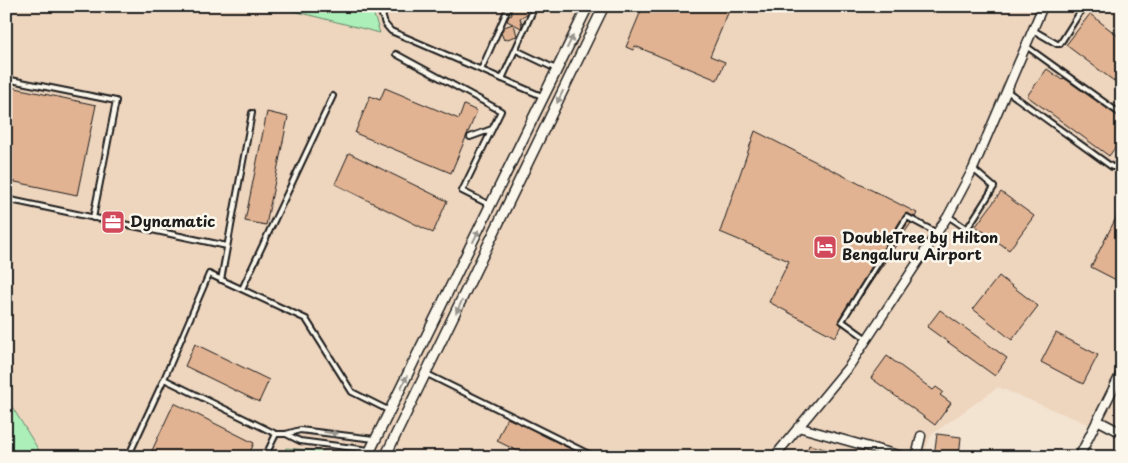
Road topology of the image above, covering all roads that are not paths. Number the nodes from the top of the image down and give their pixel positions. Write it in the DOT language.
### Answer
graph roads {
  1 [pos="379,6"];
  2 [pos="387,6"];
  3 [pos="509,6"];
  4 [pos="536,6"];
  5 [pos="588,6"];
  6 [pos="604,6"];
  7 [pos="1043,6"];
  8 [pos="1084,6"];
  9 [pos="382,16"];
  10 [pos="1033,30"];
  11 [pos="1026,46"];
  12 [pos="516,50"];
  13 [pos="396,54"];
  14 [pos="481,70"];
  15 [pos="557,70"];
  16 [pos="6,79"];
  17 [pos="502,79"];
  18 [pos="1007,92"];
  19 [pos="334,96"];
  20 [pos="544,97"];
  21 [pos="252,113"];
  22 [pos="1122,115"];
  23 [pos="492,129"];
  24 [pos="470,137"];
  25 [pos="1122,157"];
  26 [pos="972,169"];
  27 [pos="6,199"];
  28 [pos="490,206"];
  29 [pos="948,216"];
  30 [pos="93,218"];
  31 [pos="937,233"];
  32 [pos="228,246"];
  33 [pos="221,280"];
  34 [pos="242,289"];
  35 [pos="867,339"];
  36 [pos="1122,371"];
  37 [pos="427,374"];
  38 [pos="164,379"];
  39 [pos="390,411"];
  40 [pos="1097,420"];
  41 [pos="798,427"];
  42 [pos="1122,433"];
  43 [pos="276,434"];
  44 [pos="286,434"];
  45 [pos="921,436"];
  46 [pos="376,439"];
  47 [pos="369,454"];
  48 [pos="128,457"];
  49 [pos="265,457"];
  50 [pos="385,457"];
  51 [pos="595,457"];
  52 [pos="774,457"];
  53 [pos="905,457"];
  54 [pos="916,457"];
  55 [pos="1079,457"];
  1 -- 9 [label="lane"];
  2 -- 9 [label="lane"];
  3 -- 14 [label="lane"];
  4 -- 12 [label="lane"];
  15 -- 5 [label="street, one-way"];
  6 -- 37 [label="street, one-way"];
  7 -- 10 [label="street"];
  8 -- 10 [label="lane"];
  9 -- 14 [label="lane"];
  10 -- 11 [label="street"];
  11 -- 18 [label="street"];
  11 -- 22 [label="lane"];
  12 -- 15 [label="lane"];
  12 -- 17 [label="lane"];
  13 -- 23 [label="lane"];
  14 -- 17 [label="lane"];
  15 -- 20 [label="street"];
  16 -- 30 [label="lane"];
  17 -- 20 [label="lane"];
  18 -- 25 [label="lane"];
  18 -- 26 [label="street"];
  19 -- 34 [label="lane"];
  20 -- 28 [label="street"];
  21 -- 32 [label="lane"];
  23 -- 24 [label="lane"];
  23 -- 28 [label="lane"];
  26 -- 29 [label="street"];
  26 -- 29 [label="lane"];
  27 -- 30 [label="lane"];
  39 -- 28 [label="street, one-way"];
  29 -- 31 [label="street"];
  30 -- 32 [label="lane"];
  31 -- 35 [label="street"];
  31 -- 35 [label="lane"];
  32 -- 33 [label="lane"];
  33 -- 34 [label="lane"];
  33 -- 38 [label="lane"];
  34 -- 39 [label="lane"];
  35 -- 41 [label="street"];
  36 -- 40 [label="street"];
  37 -- 50 [label="street"];
  37 -- 51 [label="lane"];
  38 -- 43 [label="lane"];
  38 -- 48 [label="lane"];
  39 -- 46 [label="street"];
  40 -- 42 [label="street"];
  40 -- 55 [label="street"];
  41 -- 52 [label="street"];
  41 -- 53 [label="street"];
  43 -- 44 [label="lane"];
  43 -- 49 [label="lane"];
  44 -- 46 [label="lane, one-way"];
  44 -- 47 [label="lane"];
  45 -- 54 [label="street"];
  46 -- 47 [label="street"];
}
